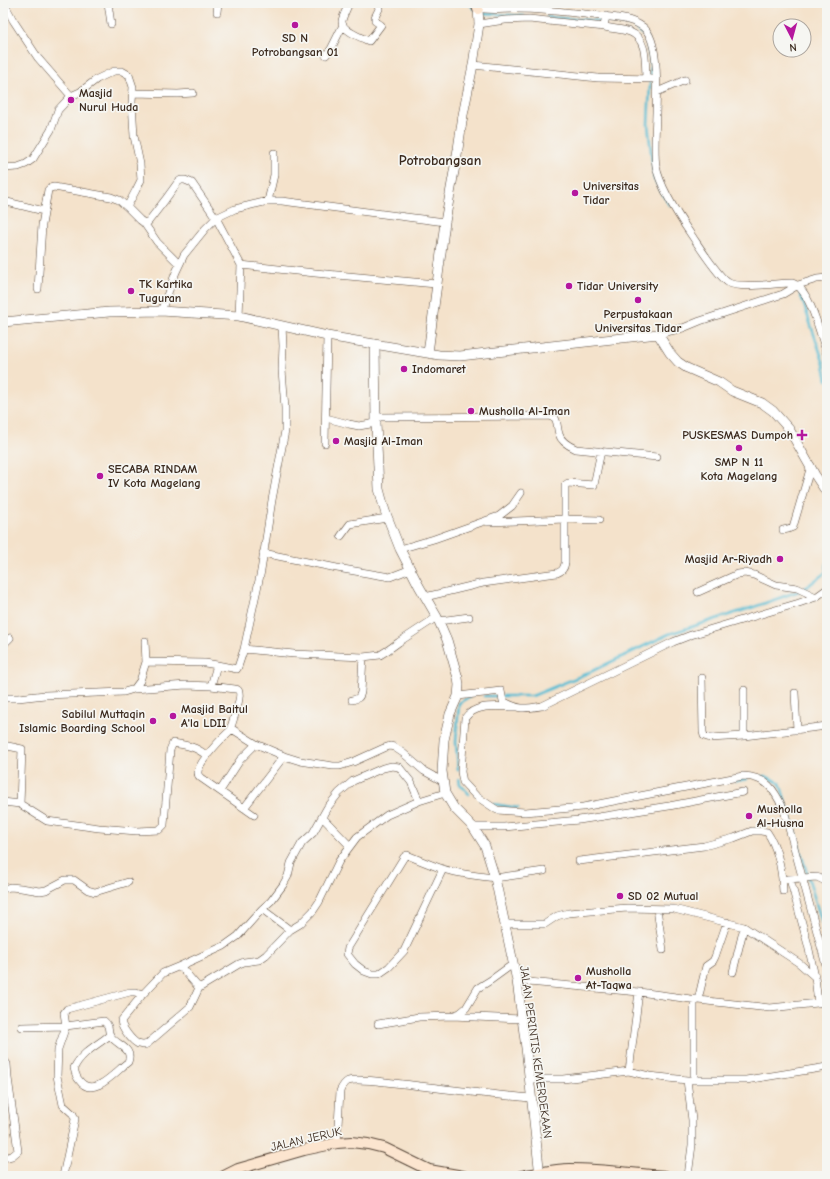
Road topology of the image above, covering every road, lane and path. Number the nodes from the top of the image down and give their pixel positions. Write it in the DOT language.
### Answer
graph roads {
  1 [pos="4,3"];
  2 [pos="108,3"];
  3 [pos="218,3"];
  4 [pos="349,3"];
  5 [pos="376,3"];
  6 [pos="477,6"];
  7 [pos="217,12"];
  8 [pos="606,17"];
  9 [pos="479,23"];
  10 [pos="110,24"];
  11 [pos="342,25"];
  12 [pos="605,27"];
  13 [pos="326,55"];
  14 [pos="473,65"];
  15 [pos="651,78"];
  16 [pos="685,80"];
  17 [pos="656,92"];
  18 [pos="133,93"];
  19 [pos="193,93"];
  20 [pos="70,96"];
  21 [pos="274,153"];
  22 [pos="3,168"];
  23 [pos="3,201"];
  24 [pos="268,201"];
  25 [pos="127,206"];
  26 [pos="44,211"];
  27 [pos="216,218"];
  28 [pos="446,222"];
  29 [pos="144,223"];
  30 [pos="179,264"];
  31 [pos="241,265"];
  32 [pos="827,278"];
  33 [pos="436,284"];
  34 [pos="798,285"];
  35 [pos="38,289"];
  36 [pos="161,311"];
  37 [pos="239,316"];
  38 [pos="3,322"];
  39 [pos="282,326"];
  40 [pos="824,333"];
  41 [pos="658,334"];
  42 [pos="327,336"];
  43 [pos="376,344"];
  44 [pos="428,353"];
  45 [pos="827,354"];
  46 [pos="326,418"];
  47 [pos="376,420"];
  48 [pos="325,443"];
  49 [pos="601,451"];
  50 [pos="657,457"];
  51 [pos="810,466"];
  52 [pos="826,491"];
  53 [pos="521,493"];
  54 [pos="387,518"];
  55 [pos="565,519"];
  56 [pos="599,520"];
  57 [pos="482,522"];
  58 [pos="783,530"];
  59 [pos="342,536"];
  60 [pos="400,548"];
  61 [pos="263,553"];
  62 [pos="411,569"];
  63 [pos="827,589"];
  64 [pos="698,592"];
  65 [pos="425,597"];
  66 [pos="816,597"];
  67 [pos="469,617"];
  68 [pos="438,619"];
  69 [pos="10,638"];
  70 [pos="145,641"];
  71 [pos="3,644"];
  72 [pos="244,649"];
  73 [pos="363,657"];
  74 [pos="146,662"];
  75 [pos="217,665"];
  76 [pos="702,678"];
  77 [pos="211,686"];
  78 [pos="134,689"];
  79 [pos="744,690"];
  80 [pos="795,693"];
  81 [pos="458,696"];
  82 [pos="3,698"];
  83 [pos="352,700"];
  84 [pos="514,707"];
  85 [pos="827,726"];
  86 [pos="232,729"];
  87 [pos="797,730"];
  88 [pos="744,736"];
  89 [pos="256,744"];
  90 [pos="3,745"];
  91 [pos="207,756"];
  92 [pos="284,756"];
  93 [pos="444,782"];
  94 [pos="220,791"];
  95 [pos="743,792"];
  96 [pos="445,793"];
  97 [pos="3,802"];
  98 [pos="419,802"];
  99 [pos="20,804"];
  100 [pos="244,808"];
  101 [pos="254,815"];
  102 [pos="322,817"];
  103 [pos="473,827"];
  104 [pos="350,846"];
  105 [pos="579,861"];
  106 [pos="443,869"];
  107 [pos="544,871"];
  108 [pos="495,878"];
  109 [pos="796,878"];
  110 [pos="782,880"];
  111 [pos="128,882"];
  112 [pos="827,882"];
  113 [pos="3,889"];
  114 [pos="783,891"];
  115 [pos="657,909"];
  116 [pos="262,910"];
  117 [pos="727,922"];
  118 [pos="504,924"];
  119 [pos="744,926"];
  120 [pos="290,930"];
  121 [pos="663,950"];
  122 [pos="513,964"];
  123 [pos="180,966"];
  124 [pos="827,969"];
  125 [pos="733,972"];
  126 [pos="815,977"];
  127 [pos="517,981"];
  128 [pos="199,988"];
  129 [pos="639,992"];
  130 [pos="143,994"];
  131 [pos="696,1000"];
  132 [pos="822,1003"];
  133 [pos="452,1016"];
  134 [pos="522,1019"];
  135 [pos="378,1024"];
  136 [pos="66,1026"];
  137 [pos="22,1027"];
  138 [pos="110,1035"];
  139 [pos="3,1059"];
  140 [pos="827,1067"];
  141 [pos="629,1070"];
  142 [pos="5,1078"];
  143 [pos="529,1079"];
  144 [pos="691,1080"];
  145 [pos="531,1098"];
  146 [pos="338,1143"];
  147 [pos="3,1158"];
  148 [pos="540,1174"];
  149 [pos="641,1175"];
  150 [pos="63,1176"];
  151 [pos="224,1176"];
  152 [pos="463,1176"];
  153 [pos="521,1176"];
  154 [pos="665,1176"];
  155 [pos="688,1176"];
  1 -- 20 [label="street"];
  2 -- 10 [label="street"];
  3 -- 7 [label="street"];
  4 -- 11 [label="street"];
  5 -- 11 [label="street"];
  6 -- 8 [label="street"];
  6 -- 9 [label="street"];
  8 -- 12 [label="street"];
  8 -- 15 [label="street"];
  9 -- 12 [label="street"];
  9 -- 14 [label="street"];
  11 -- 13 [label="street"];
  12 -- 15 [label="street"];
  14 -- 15 [label="street"];
  14 -- 28 [label="street"];
  15 -- 17 [label="street"];
  16 -- 17 [label="street"];
  17 -- 34 [label="street"];
  18 -- 19 [label="street"];
  18 -- 20 [label="street"];
  18 -- 25 [label="street"];
  20 -- 22 [label="street"];
  21 -- 24 [label="street"];
  23 -- 26 [label="street"];
  24 -- 27 [label="street"];
  24 -- 28 [label="street"];
  25 -- 26 [label="street"];
  25 -- 29 [label="street"];
  26 -- 35 [label="street"];
  27 -- 29 [label="street"];
  27 -- 30 [label="street"];
  27 -- 31 [label="street"];
  28 -- 33 [label="street"];
  29 -- 30 [label="street"];
  30 -- 36 [label="street"];
  31 -- 33 [label="street"];
  31 -- 37 [label="street"];
  32 -- 34 [label="street"];
  33 -- 44 [label="street"];
  34 -- 40 [label="street"];
  34 -- 41 [label="street"];
  36 -- 37 [label="street"];
  36 -- 38 [label="street"];
  37 -- 39 [label="street"];
  39 -- 42 [label="street"];
  39 -- 61 [label="street"];
  40 -- 45 [label="street"];
  41 -- 44 [label="street"];
  41 -- 51 [label="street"];
  42 -- 43 [label="street"];
  42 -- 46 [label="street"];
  43 -- 44 [label="street"];
  43 -- 47 [label="street, JALAN PERINTIS KEMERDEKAAN"];
  46 -- 47 [label="street"];
  46 -- 48 [label="street"];
  47 -- 49 [label="street"];
  47 -- 54 [label="street, JALAN PERINTIS KEMERDEKAAN"];
  49 -- 50 [label="street"];
  49 -- 55 [label="street"];
  51 -- 52 [label="street"];
  51 -- 58 [label="street"];
  53 -- 57 [label="street"];
  54 -- 59 [label="street"];
  54 -- 60 [label="street, JALAN PERINTIS KEMERDEKAAN"];
  55 -- 56 [label="street"];
  55 -- 57 [label="street"];
  55 -- 65 [label="street"];
  57 -- 60 [label="street"];
  60 -- 62 [label="street, JALAN PERINTIS KEMERDEKAAN"];
  61 -- 62 [label="street"];
  61 -- 72 [label="street"];
  62 -- 65 [label="street, JALAN PERINTIS KEMERDEKAAN"];
  63 -- 66 [label="street"];
  64 -- 66 [label="street"];
  65 -- 68 [label="street, JALAN PERINTIS KEMERDEKAAN"];
  66 -- 84 [label="street"];
  67 -- 68 [label="street"];
  68 -- 73 [label="street"];
  68 -- 81 [label="street, JALAN PERINTIS KEMERDEKAAN"];
  69 -- 71 [label="street"];
  70 -- 74 [label="street"];
  72 -- 73 [label="street"];
  72 -- 75 [label="street"];
  73 -- 83 [label="street"];
  74 -- 75 [label="street"];
  74 -- 78 [label="street"];
  75 -- 77 [label="street"];
  76 -- 88 [label="street"];
  77 -- 78 [label="street"];
  77 -- 86 [label="street"];
  78 -- 82 [label="street"];
  79 -- 88 [label="street"];
  80 -- 87 [label="street"];
  81 -- 84 [label="street"];
  81 -- 93 [label="street, JALAN PERINTIS KEMERDEKAAN"];
  84 -- 109 [label="street"];
  85 -- 87 [label="street"];
  86 -- 89 [label="street"];
  86 -- 91 [label="street"];
  87 -- 88 [label="street"];
  89 -- 92 [label="street"];
  89 -- 94 [label="street"];
  90 -- 99 [label="street"];
  91 -- 94 [label="street"];
  91 -- 99 [label="street"];
  92 -- 93 [label="street"];
  92 -- 100 [label="street"];
  93 -- 96 [label="street, JALAN PERINTIS KEMERDEKAAN"];
  94 -- 100 [label="street"];
  95 -- 103 [label="street"];
  96 -- 98 [label="street"];
  96 -- 103 [label="street, JALAN PERINTIS KEMERDEKAAN"];
  97 -- 99 [label="street"];
  98 -- 102 [label="street"];
  98 -- 104 [label="street"];
  100 -- 101 [label="street"];
  102 -- 104 [label="street"];
  102 -- 116 [label="street"];
  103 -- 108 [label="street, JALAN PERINTIS KEMERDEKAAN"];
  104 -- 120 [label="street"];
  105 -- 110 [label="street"];
  106 -- 106 [label="street"];
  106 -- 108 [label="street"];
  107 -- 108 [label="street"];
  108 -- 118 [label="street, JALAN PERINTIS KEMERDEKAAN"];
  109 -- 110 [label="street"];
  109 -- 112 [label="street"];
  109 -- 124 [label="street"];
  109 -- 126 [label="street"];
  110 -- 114 [label="street"];
  111 -- 113 [label="street"];
  115 -- 117 [label="street"];
  115 -- 118 [label="street"];
  115 -- 121 [label="street"];
  116 -- 120 [label="street"];
  116 -- 123 [label="street"];
  117 -- 119 [label="street"];
  117 -- 131 [label="street"];
  118 -- 122 [label="street, JALAN PERINTIS KEMERDEKAAN"];
  119 -- 125 [label="street"];
  119 -- 126 [label="street"];
  120 -- 128 [label="street"];
  122 -- 127 [label="street, JALAN PERINTIS KEMERDEKAAN"];
  122 -- 133 [label="street"];
  123 -- 128 [label="street"];
  123 -- 130 [label="street"];
  126 -- 132 [label="street"];
  127 -- 129 [label="street"];
  127 -- 134 [label="street, JALAN PERINTIS KEMERDEKAAN"];
  128 -- 130 [label="street"];
  129 -- 131 [label="street"];
  129 -- 141 [label="street"];
  130 -- 136 [label="street"];
  131 -- 132 [label="street"];
  131 -- 144 [label="street"];
  133 -- 134 [label="street"];
  133 -- 135 [label="street"];
  134 -- 143 [label="street, JALAN PERINTIS KEMERDEKAAN"];
  136 -- 137 [label="street"];
  136 -- 138 [label="street"];
  136 -- 150 [label="street"];
  138 -- 138 [label="street"];
  139 -- 142 [label="street"];
  140 -- 144 [label="street"];
  141 -- 143 [label="street"];
  141 -- 144 [label="street"];
  142 -- 147 [label="street"];
  143 -- 145 [label="street, JALAN PERINTIS KEMERDEKAAN"];
  144 -- 155 [label="street"];
  145 -- 146 [label="street"];
  145 -- 148 [label="street, JALAN PERINTIS KEMERDEKAAN"];
  146 -- 151 [label="main road, JALAN JERUK"];
  146 -- 152 [label="main road, JALAN JERUK"];
  148 -- 149 [label="main road"];
  148 -- 153 [label="main road"];
  149 -- 154 [label="main road"];
}
